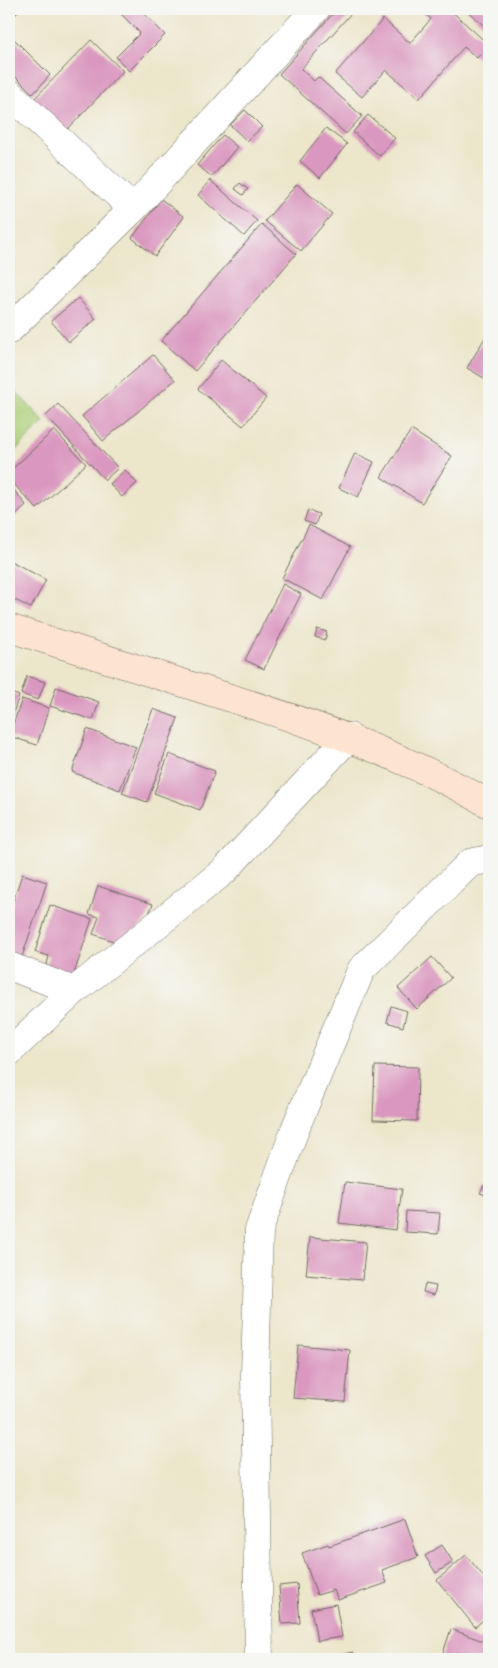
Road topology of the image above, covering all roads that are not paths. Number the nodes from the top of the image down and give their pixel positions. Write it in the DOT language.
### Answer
graph roads {
  1 [pos="316,9"];
  2 [pos="9,93"];
  3 [pos="132,209"];
  4 [pos="9,330"];
  5 [pos="9,628"];
  6 [pos="349,737"];
  7 [pos="489,804"];
  8 [pos="489,859"];
  9 [pos="9,966"];
  10 [pos="74,992"];
  11 [pos="9,1052"];
  12 [pos="259,1659"];
  1 -- 3 [label="street"];
  2 -- 3 [label="street"];
  3 -- 4 [label="street"];
  5 -- 6 [label="street"];
  6 -- 7 [label="street"];
  6 -- 10 [label="street"];
  8 -- 12 [label="street"];
  9 -- 10 [label="street"];
  10 -- 11 [label="street"];
}
